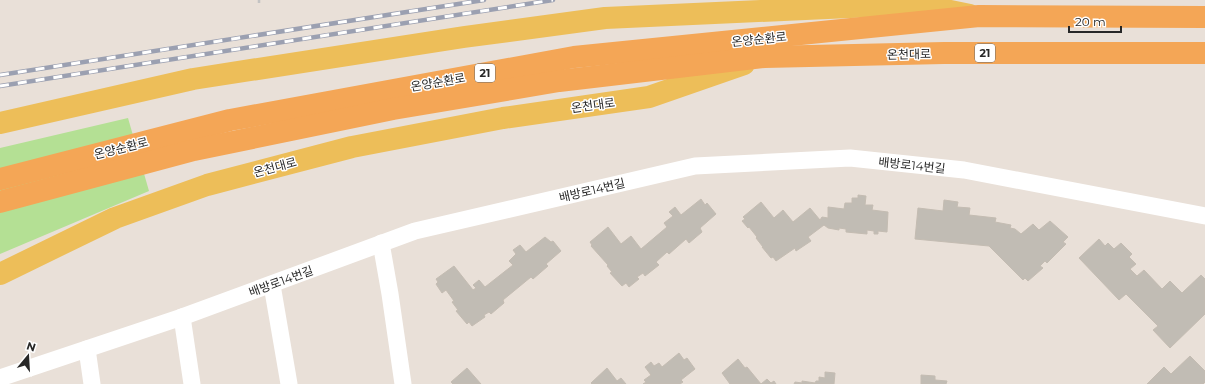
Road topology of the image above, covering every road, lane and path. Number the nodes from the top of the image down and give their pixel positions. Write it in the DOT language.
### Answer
graph roads {
  1 [pos="979,16"];
  2 [pos="1205,17"];
  3 [pos="1205,53"];
  4 [pos="764,57"];
  5 [pos="0,123"];
  6 [pos="0,179"];
  7 [pos="0,202"];
  8 [pos="1205,216"];
  9 [pos="381,243"];
  10 [pos="0,274"];
  11 [pos="272,285"];
  12 [pos="182,318"];
  13 [pos="87,349"];
  14 [pos="0,378"];
  15 [pos="92,384"];
  16 [pos="192,384"];
  17 [pos="290,384"];
  18 [pos="403,384"];
  1 -- 2 [label="highway, 21"];
  1 -- 5 [label="main road"];
  1 -- 6 [label="highway, 온양순환로 / 21"];
  3 -- 4 [label="highway, 온천대로 / 21"];
  4 -- 7 [label="highway, 온양순환로 / 21"];
  4 -- 10 [label="main road, 온천대로"];
  8 -- 9 [label="street, 배방로14번길"];
  9 -- 11 [label="street, 배방로14번길"];
  9 -- 18 [label="street"];
  11 -- 12 [label="street, 배방로14번길"];
  11 -- 17 [label="street"];
  12 -- 13 [label="street, 배방로14번길"];
  12 -- 16 [label="street"];
  13 -- 14 [label="street, 배방로14번길"];
  13 -- 15 [label="street"];
}
